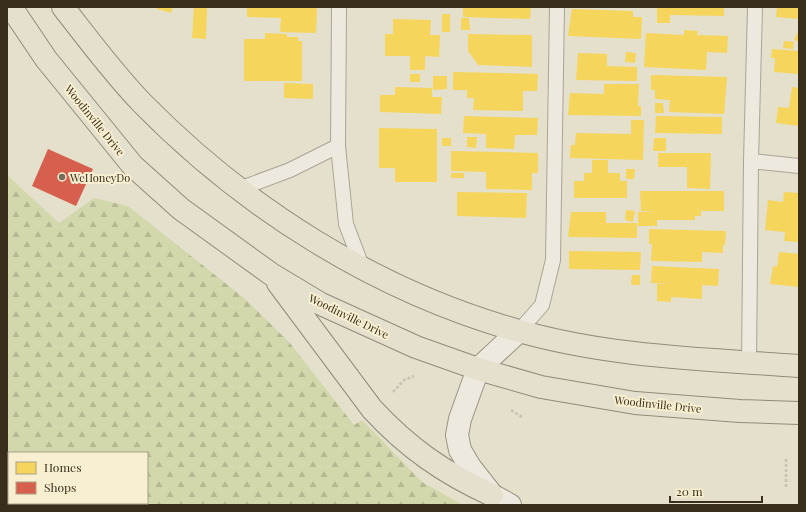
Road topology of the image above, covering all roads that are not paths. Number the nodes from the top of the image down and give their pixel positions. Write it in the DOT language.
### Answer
graph roads {
  1 [pos="11,7"];
  2 [pos="63,7"];
  3 [pos="339,7"];
  4 [pos="557,7"];
  5 [pos="755,7"];
  6 [pos="338,146"];
  7 [pos="751,162"];
  8 [pos="799,166"];
  9 [pos="239,189"];
  10 [pos="363,270"];
  11 [pos="271,274"];
  12 [pos="519,331"];
  13 [pos="749,363"];
  14 [pos="799,366"];
  15 [pos="478,369"];
  16 [pos="799,413"];
  17 [pos="501,500"];
  1 -- 11 [label="main road, Woodinville Drive"];
  2 -- 9 [label="main road"];
  3 -- 6 [label="lane"];
  4 -- 12 [label="lane"];
  5 -- 7 [label="lane"];
  6 -- 9 [label="lane"];
  6 -- 10 [label="lane"];
  7 -- 8 [label="lane"];
  7 -- 13 [label="lane"];
  9 -- 10 [label="main road"];
  10 -- 12 [label="main road"];
  11 -- 15 [label="main road, Woodinville Drive"];
  11 -- 17 [label="main road"];
  12 -- 13 [label="main road"];
  12 -- 15 [label="main road"];
  13 -- 14 [label="main road"];
  15 -- 16 [label="main road, Woodinville Drive"];
  15 -- 17 [label="main road"];
}
